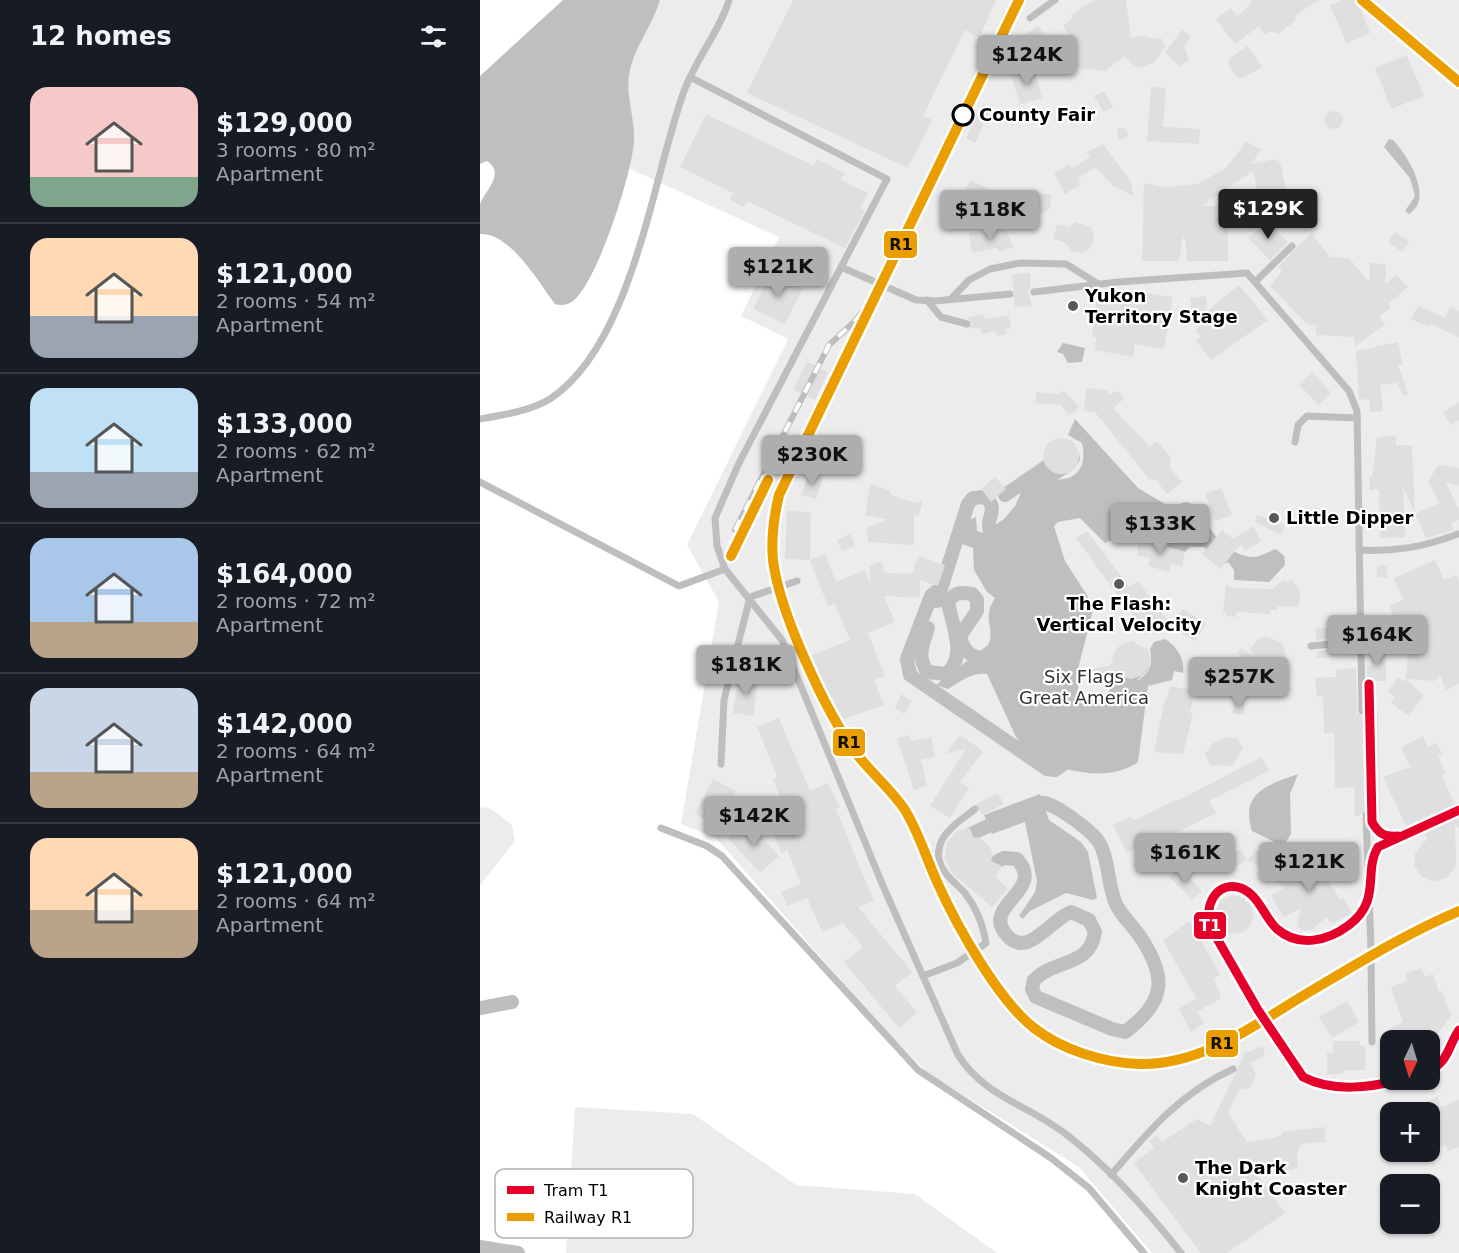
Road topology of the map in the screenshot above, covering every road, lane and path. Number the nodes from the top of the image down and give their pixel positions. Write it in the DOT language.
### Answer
graph roads {
  1 [pos="729,0"];
  2 [pos="1055,0"];
  3 [pos="1030,18"];
  4 [pos="690,77"];
  5 [pos="1292,246"];
  6 [pos="841,267"];
  7 [pos="1255,282"];
  8 [pos="1098,284"];
  9 [pos="1034,292"];
  10 [pos="1010,294"];
  11 [pos="951,299"];
  12 [pos="927,300"];
  13 [pos="967,324"];
  14 [pos="1357,418"];
  15 [pos="480,419"];
  16 [pos="1295,442"];
  17 [pos="480,482"];
  18 [pos="1458,534"];
  19 [pos="1359,550"];
  20 [pos="725,568"];
  21 [pos="797,580"];
  22 [pos="750,597"];
  23 [pos="1360,642"];
  24 [pos="1311,646"];
  25 [pos="1362,711"];
  26 [pos="721,764"];
  27 [pos="975,809"];
  28 [pos="1366,815"];
  29 [pos="661,828"];
  30 [pos="1371,949"];
  31 [pos="1371,959"];
  32 [pos="923,976"];
  33 [pos="512,1002"];
  34 [pos="480,1008"];
  35 [pos="1372,1042"];
  36 [pos="1233,1069"];
  37 [pos="1111,1175"];
  38 [pos="480,1246"];
  39 [pos="518,1253"];
  40 [pos="1144,1253"];
  41 [pos="1181,1253"];
  1 -- 4 [label="lane"];
  2 -- 3 [label="lane"];
  4 -- 6 [label="lane"];
  4 -- 15 [label="lane"];
  5 -- 7 [label="lane"];
  6 -- 12 [label="lane"];
  6 -- 20 [label="lane"];
  7 -- 8 [label="lane"];
  7 -- 14 [label="lane"];
  8 -- 9 [label="lane"];
  8 -- 11 [label="lane"];
  10 -- 11 [label="lane"];
  11 -- 12 [label="lane"];
  12 -- 13 [label="lane"];
  14 -- 16 [label="lane"];
  14 -- 19 [label="lane"];
  17 -- 20 [label="lane"];
  18 -- 19 [label="lane"];
  19 -- 23 [label="lane"];
  20 -- 22 [label="lane"];
  21 -- 22 [label="lane"];
  22 -- 26 [label="lane"];
  22 -- 32 [label="lane"];
  23 -- 24 [label="lane"];
  23 -- 25 [label="lane"];
  27 -- 32 [label="lane"];
  28 -- 30 [label="lane"];
  29 -- 40 [label="lane"];
  31 -- 35 [label="lane"];
  32 -- 37 [label="lane"];
  33 -- 34 [label="street"];
  36 -- 37 [label="lane"];
  37 -- 41 [label="lane"];
  38 -- 39 [label="street"];
}
